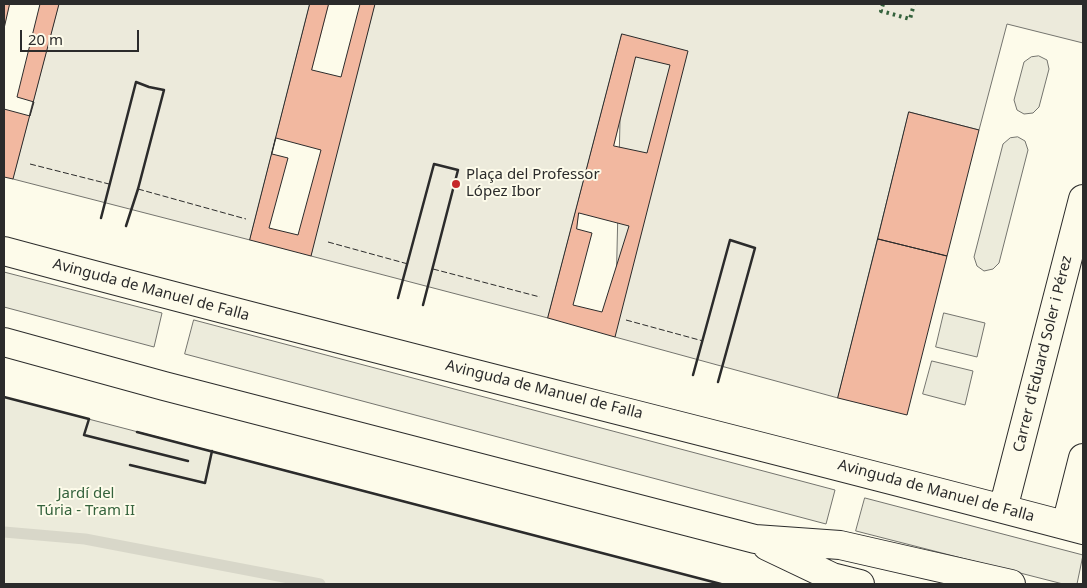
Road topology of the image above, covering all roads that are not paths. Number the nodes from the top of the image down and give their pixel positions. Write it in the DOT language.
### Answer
graph roads {
  1 [pos="1083,199"];
  2 [pos="4,251"];
  3 [pos="4,342"];
  4 [pos="1083,458"];
  5 [pos="1003,509"];
  6 [pos="1075,528"];
  7 [pos="754,539"];
  8 [pos="860,584"];
  9 [pos="1011,584"];
  1 -- 5 [label="street, Carrer d'Eduard Soler i Pérez"];
  2 -- 5 [label="street, Avinguda de Manuel de Falla"];
  3 -- 7 [label="street"];
  4 -- 6 [label="street"];
  5 -- 6 [label="street, Avinguda de Manuel de Falla"];
  7 -- 8 [label="street"];
  7 -- 9 [label="street"];
}
